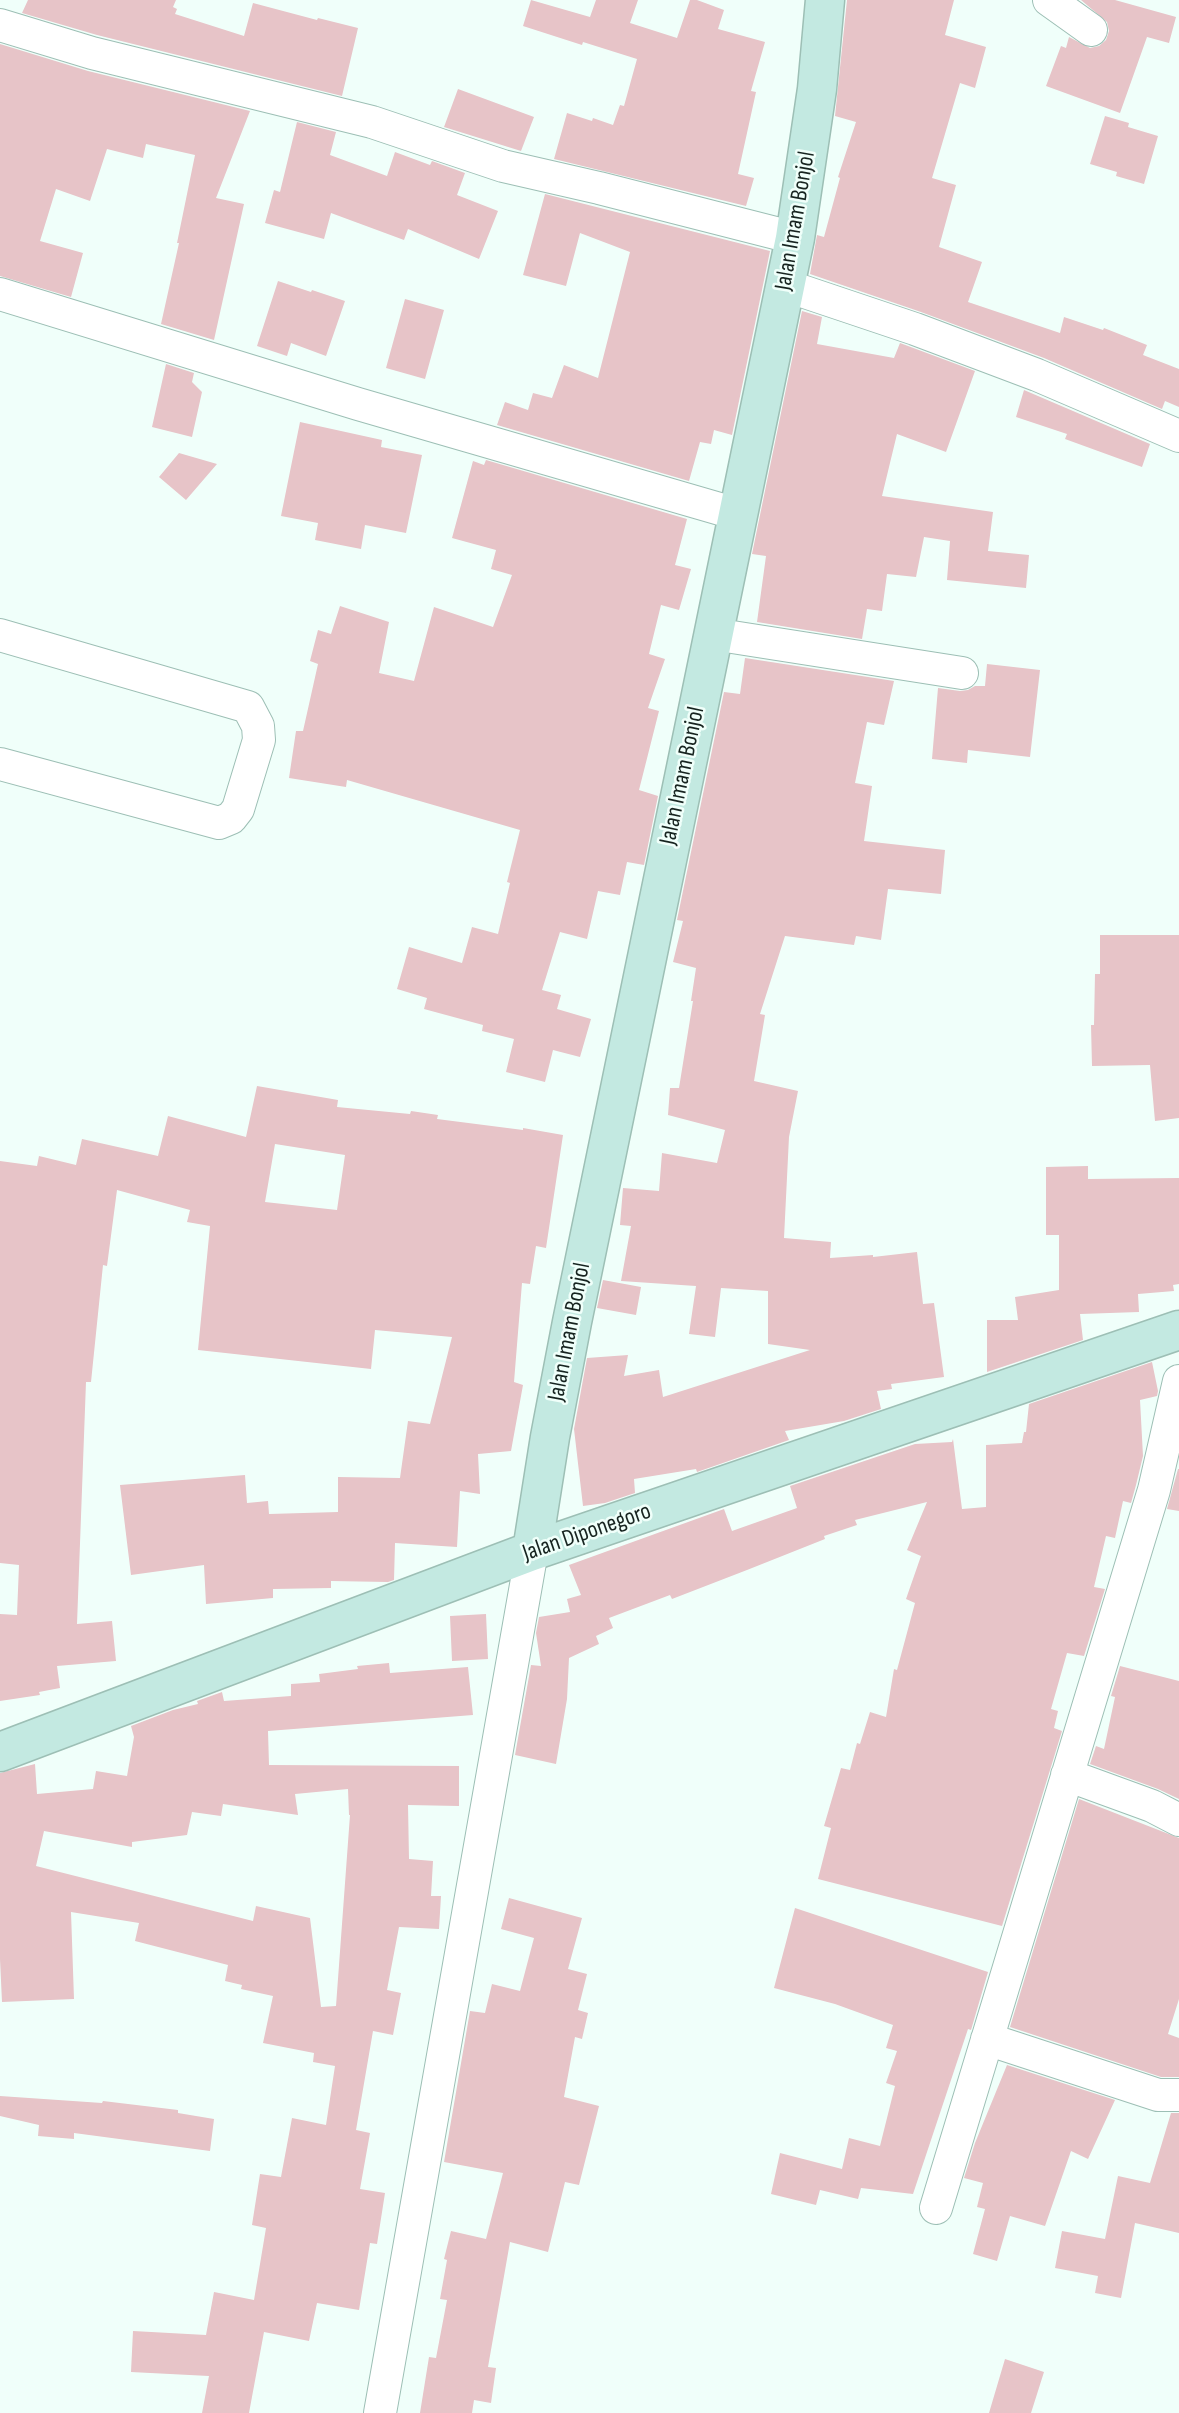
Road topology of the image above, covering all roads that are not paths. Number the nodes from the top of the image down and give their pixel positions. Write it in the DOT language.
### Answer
graph roads {
  1 [pos="825,0"];
  2 [pos="1049,0"];
  3 [pos="0,24"];
  4 [pos="1091,30"];
  5 [pos="794,238"];
  6 [pos="785,285"];
  7 [pos="0,294"];
  8 [pos="1179,436"];
  9 [pos="737,514"];
  10 [pos="713,634"];
  11 [pos="0,635"];
  12 [pos="962,673"];
  13 [pos="0,764"];
  14 [pos="1179,1329"];
  15 [pos="1179,1381"];
  16 [pos="532,1551"];
  17 [pos="0,1752"];
  18 [pos="1067,1775"];
  19 [pos="1179,1820"];
  20 [pos="987,2039"];
  21 [pos="1179,2095"];
  22 [pos="936,2208"];
  23 [pos="380,2413"];
  1 -- 5 [label="main road, Jalan Imam Bonjol"];
  2 -- 4 [label="street"];
  3 -- 5 [label="street"];
  5 -- 6 [label="main road, Jalan Imam Bonjol"];
  6 -- 8 [label="street"];
  6 -- 9 [label="main road, Jalan Imam Bonjol"];
  7 -- 9 [label="street"];
  9 -- 10 [label="main road, Jalan Imam Bonjol"];
  10 -- 12 [label="street"];
  10 -- 16 [label="main road, Jalan Imam Bonjol"];
  11 -- 13 [label="street"];
  14 -- 16 [label="main road, Jalan Diponegoro"];
  15 -- 18 [label="street"];
  16 -- 17 [label="main road, Jalan Diponegoro"];
  16 -- 23 [label="street"];
  18 -- 19 [label="street"];
  18 -- 20 [label="street"];
  20 -- 21 [label="street"];
  20 -- 22 [label="street"];
}
